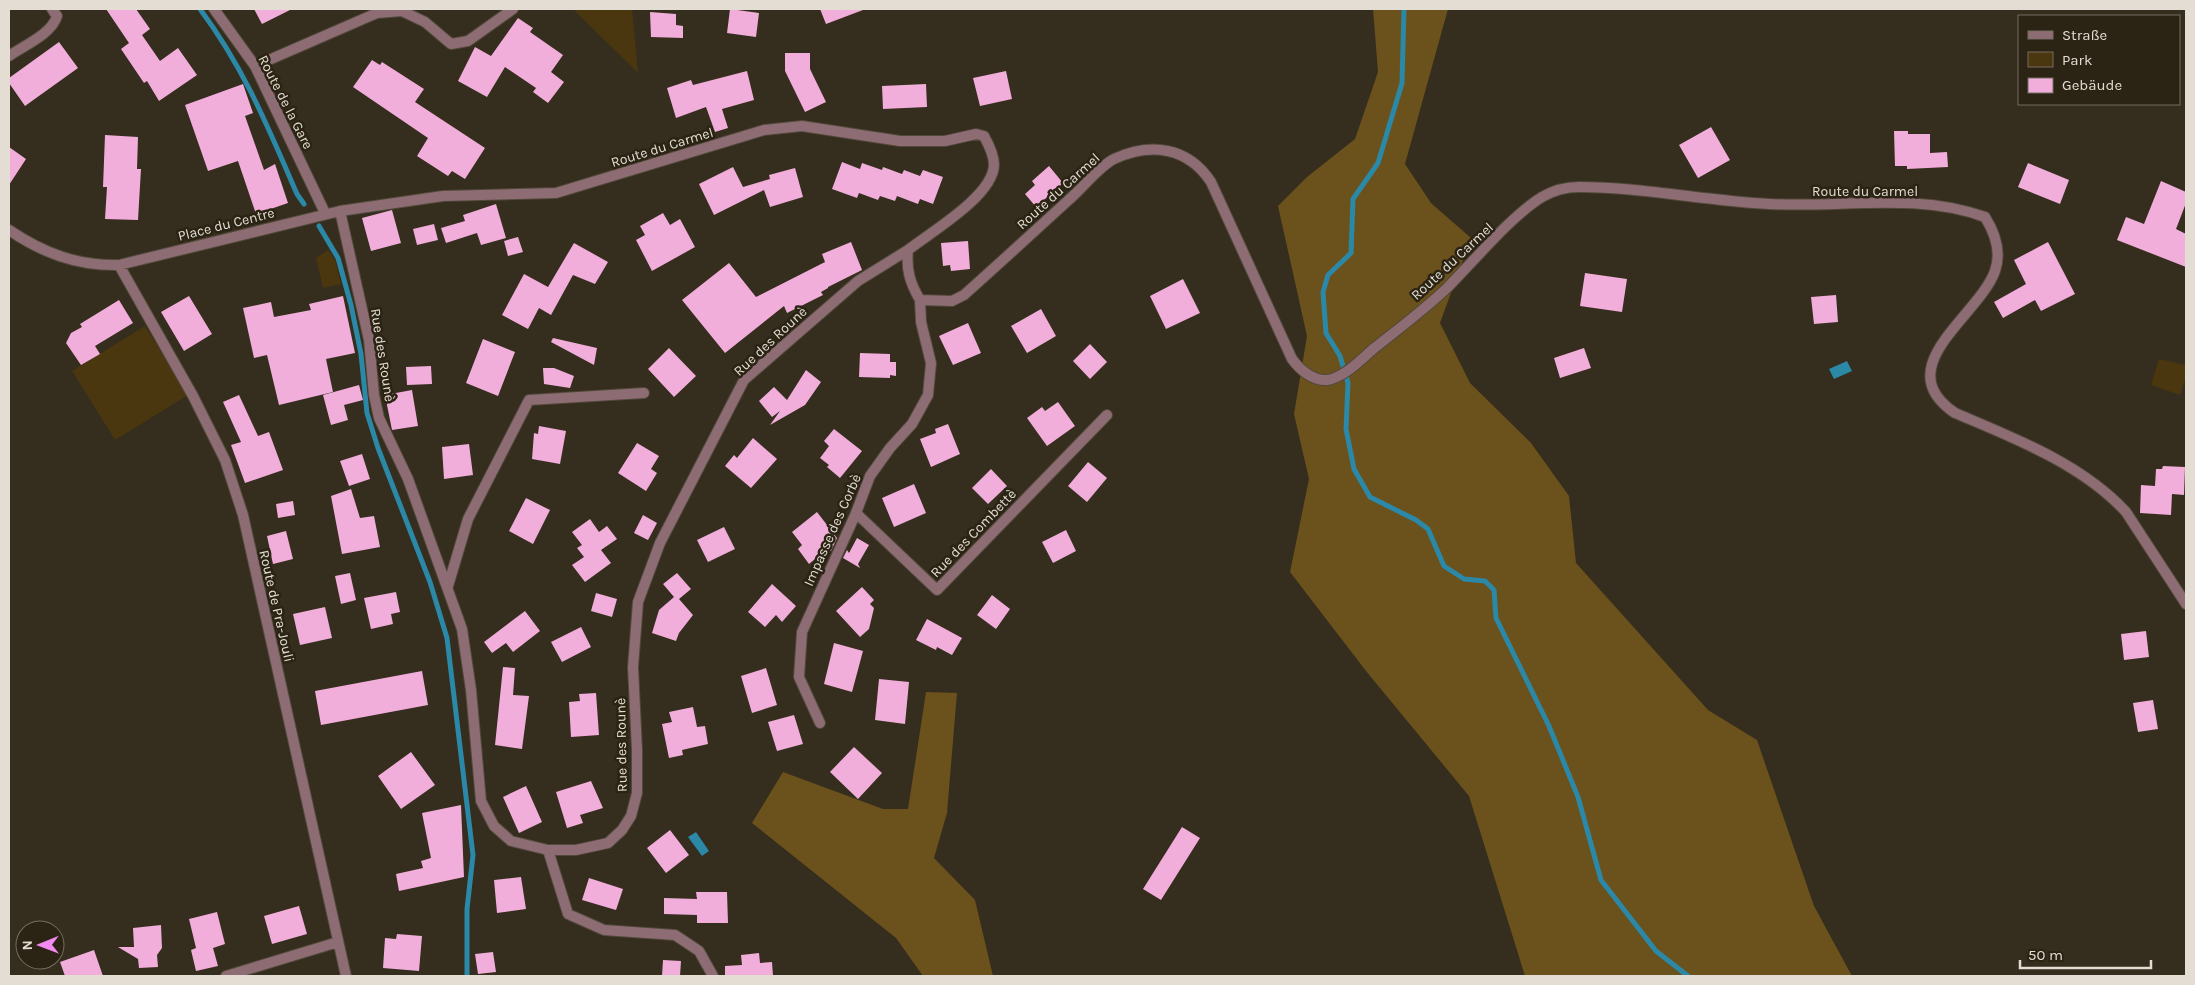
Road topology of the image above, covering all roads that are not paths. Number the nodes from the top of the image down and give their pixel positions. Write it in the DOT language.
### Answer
graph roads {
  1 [pos="52,9"];
  2 [pos="214,9"];
  3 [pos="513,9"];
  4 [pos="9,56"];
  5 [pos="255,66"];
  6 [pos="340,211"];
  7 [pos="325,213"];
  8 [pos="9,230"];
  9 [pos="908,250"];
  10 [pos="119,264"];
  11 [pos="920,300"];
  12 [pos="644,393"];
  13 [pos="1107,416"];
  14 [pos="856,513"];
  15 [pos="448,586"];
  16 [pos="2186,604"];
  17 [pos="820,723"];
  18 [pos="548,850"];
  19 [pos="338,942"];
  20 [pos="226,976"];
  21 [pos="346,976"];
  22 [pos="713,976"];
  1 -- 4 [label="street"];
  2 -- 5 [label="street, Route de la Gare"];
  3 -- 5 [label="street"];
  5 -- 7 [label="street, Route de la Gare"];
  6 -- 7 [label="street, Place du Centre"];
  6 -- 9 [label="street, Route du Carmel"];
  6 -- 15 [label="street, Rue des Rounè"];
  7 -- 10 [label="street, Place du Centre"];
  8 -- 10 [label="street, Place du Centre"];
  9 -- 11 [label="street"];
  9 -- 18 [label="street, Rue des Rounè"];
  10 -- 19 [label="street, Route de Pra-Jouli"];
  11 -- 14 [label="street, Impasse des Corbè"];
  11 -- 16 [label="street, Route du Carmel"];
  12 -- 15 [label="street"];
  13 -- 14 [label="street, Rue des Combettè"];
  14 -- 17 [label="street, Impasse des Corbè"];
  15 -- 18 [label="street, Rue des Rounè"];
  18 -- 22 [label="street"];
  19 -- 20 [label="street"];
  19 -- 21 [label="street, Route de Pra-Jouli"];
}
